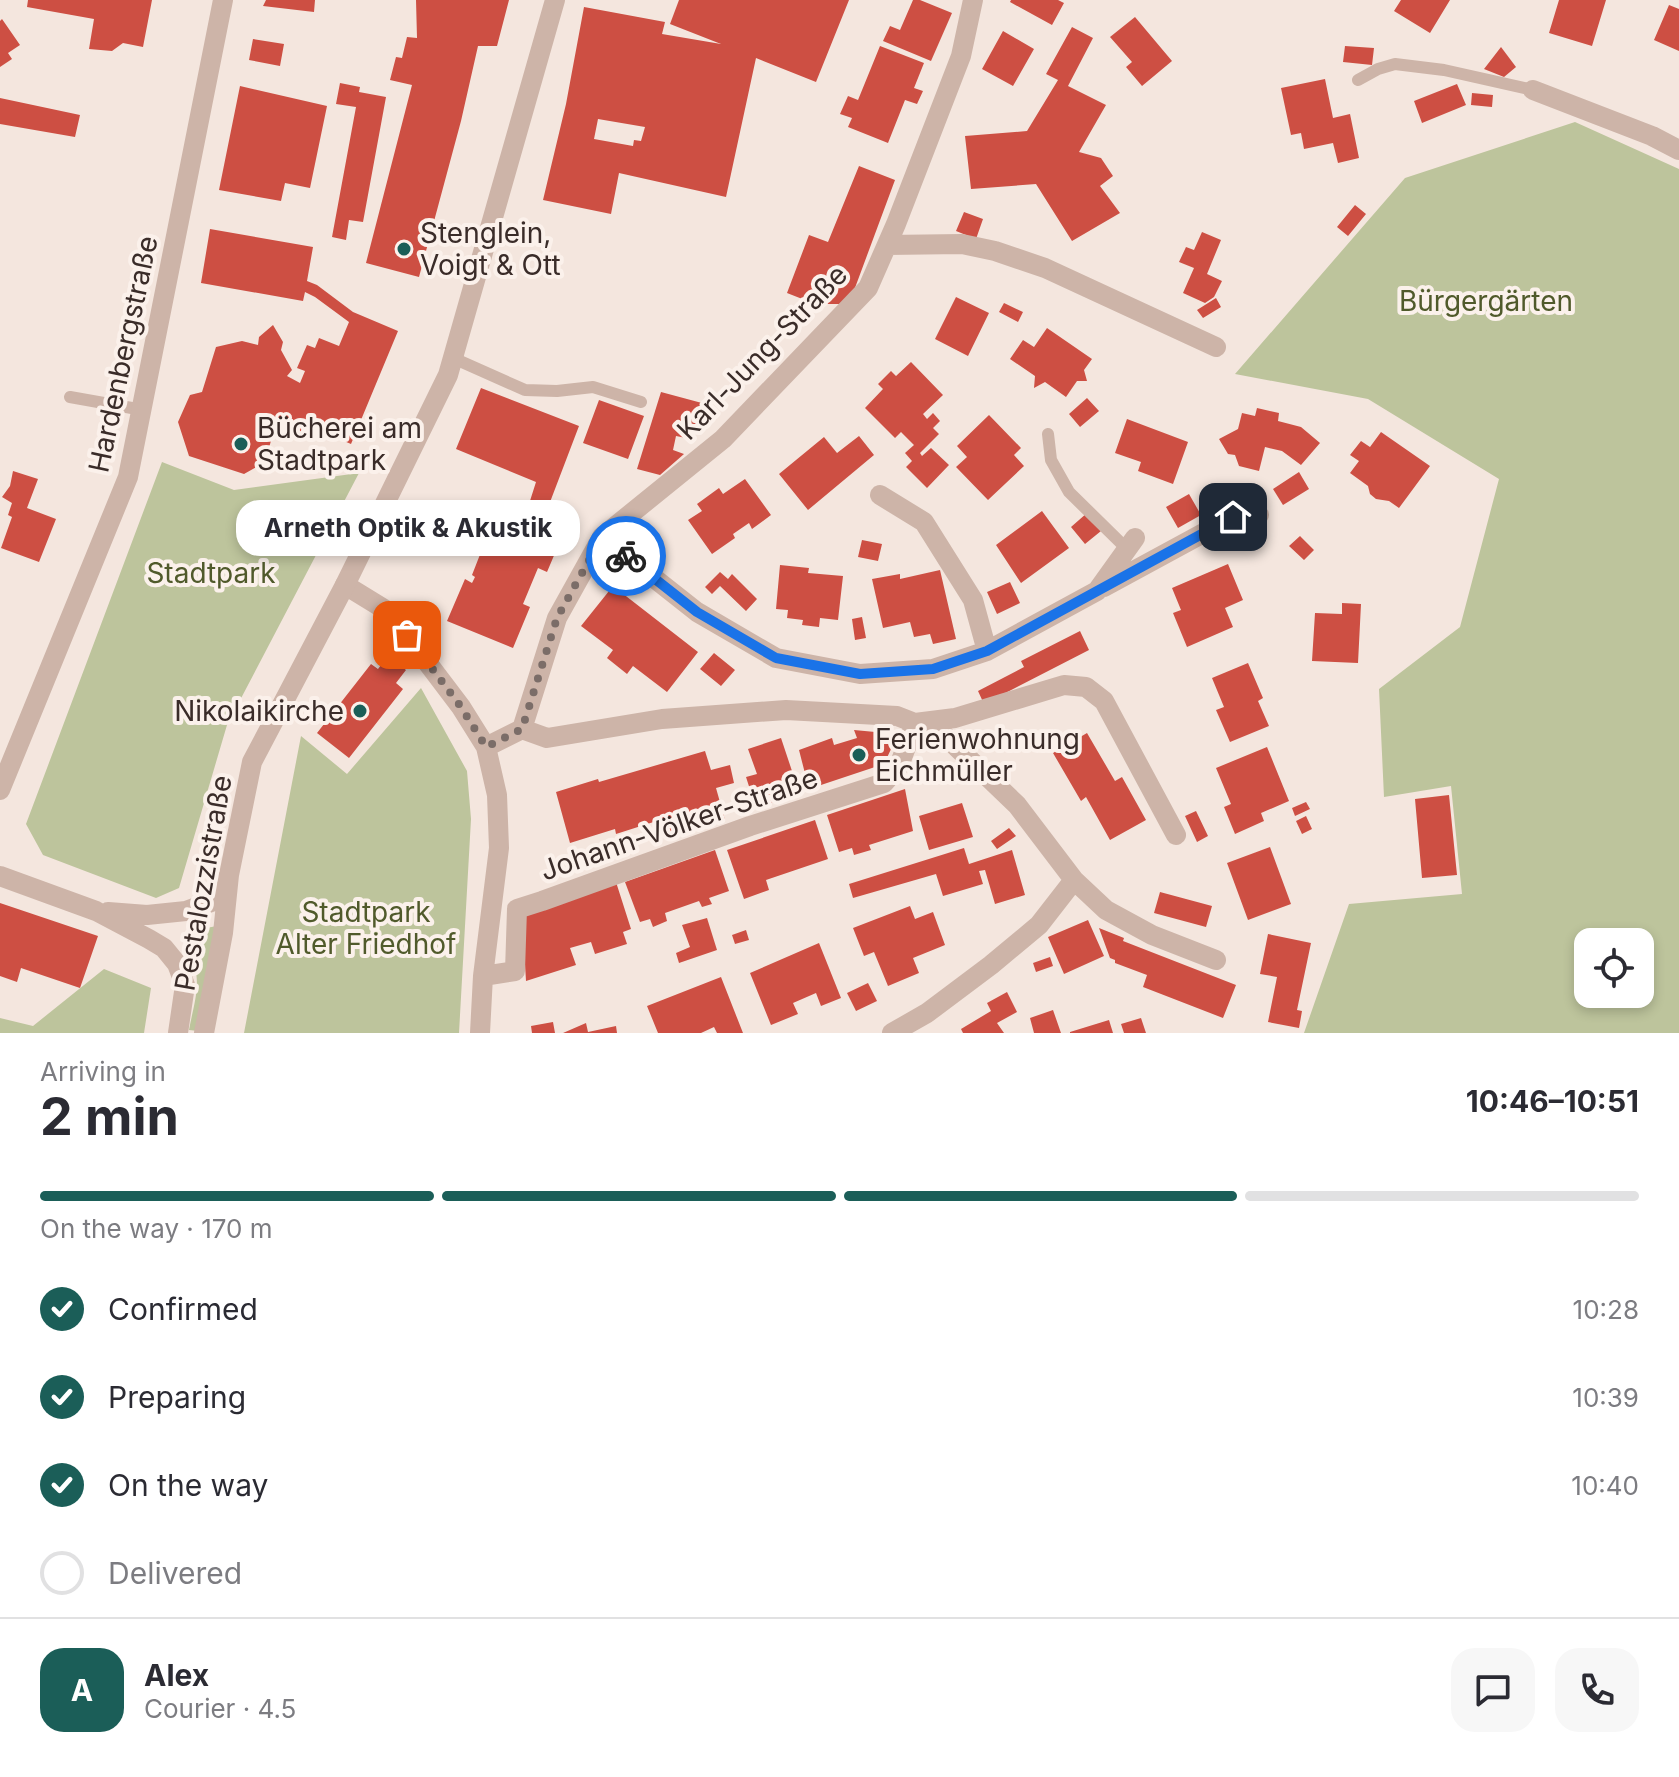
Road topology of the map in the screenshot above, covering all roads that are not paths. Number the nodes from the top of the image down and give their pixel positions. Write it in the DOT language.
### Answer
graph roads {
  1 [pos="555,0"];
  2 [pos="973,0"];
  3 [pos="222,2"];
  4 [pos="1358,80"];
  5 [pos="1533,90"];
  6 [pos="1679,150"];
  7 [pos="887,245"];
  8 [pos="1216,347"];
  9 [pos="453,358"];
  10 [pos="70,397"];
  11 [pos="641,402"];
  12 [pos="143,410"];
  13 [pos="1048,434"];
  14 [pos="880,495"];
  15 [pos="1259,515"];
  16 [pos="602,537"];
  17 [pos="1131,544"];
  18 [pos="345,585"];
  19 [pos="1097,591"];
  20 [pos="987,651"];
  21 [pos="915,723"];
  22 [pos="522,729"];
  23 [pos="486,747"];
  24 [pos="0,790"];
  25 [pos="1176,835"];
  26 [pos="229,875"];
  27 [pos="0,876"];
  28 [pos="1074,880"];
  29 [pos="96,911"];
  30 [pos="1216,960"];
  31 [pos="483,976"];
  32 [pos="178,1033"];
  33 [pos="204,1033"];
  34 [pos="480,1033"];
  35 [pos="892,1033"];
  1 -- 9 [label="street, Pestalozzistraße"];
  2 -- 7 [label="street, Karl-Jung-Straße"];
  3 -- 12 [label="street, Hardenbergstraße"];
  4 -- 5 [label="lane"];
  5 -- 6 [label="street"];
  7 -- 8 [label="street"];
  7 -- 16 [label="street, Karl-Jung-Straße"];
  9 -- 11 [label="lane"];
  9 -- 18 [label="street, Pestalozzistraße"];
  10 -- 12 [label="lane"];
  12 -- 24 [label="street, Hardenbergstraße"];
  13 -- 17 [label="lane"];
  14 -- 20 [label="street"];
  15 -- 19 [label="street"];
  16 -- 20 [label="street"];
  16 -- 22 [label="street, Karl-Jung-Straße"];
  17 -- 19 [label="street"];
  18 -- 23 [label="street"];
  18 -- 26 [label="street, Pestalozzistraße"];
  19 -- 20 [label="street"];
  21 -- 22 [label="street"];
  21 -- 25 [label="street"];
  21 -- 28 [label="street"];
  21 -- 31 [label="street, Johann-Völker-Straße"];
  22 -- 23 [label="street"];
  23 -- 31 [label="street"];
  26 -- 29 [label="street"];
  26 -- 33 [label="street, Pestalozzistraße"];
  27 -- 29 [label="street"];
  28 -- 30 [label="street"];
  28 -- 35 [label="street"];
  29 -- 32 [label="street, Pestalozzistraße"];
  31 -- 34 [label="street"];
}
